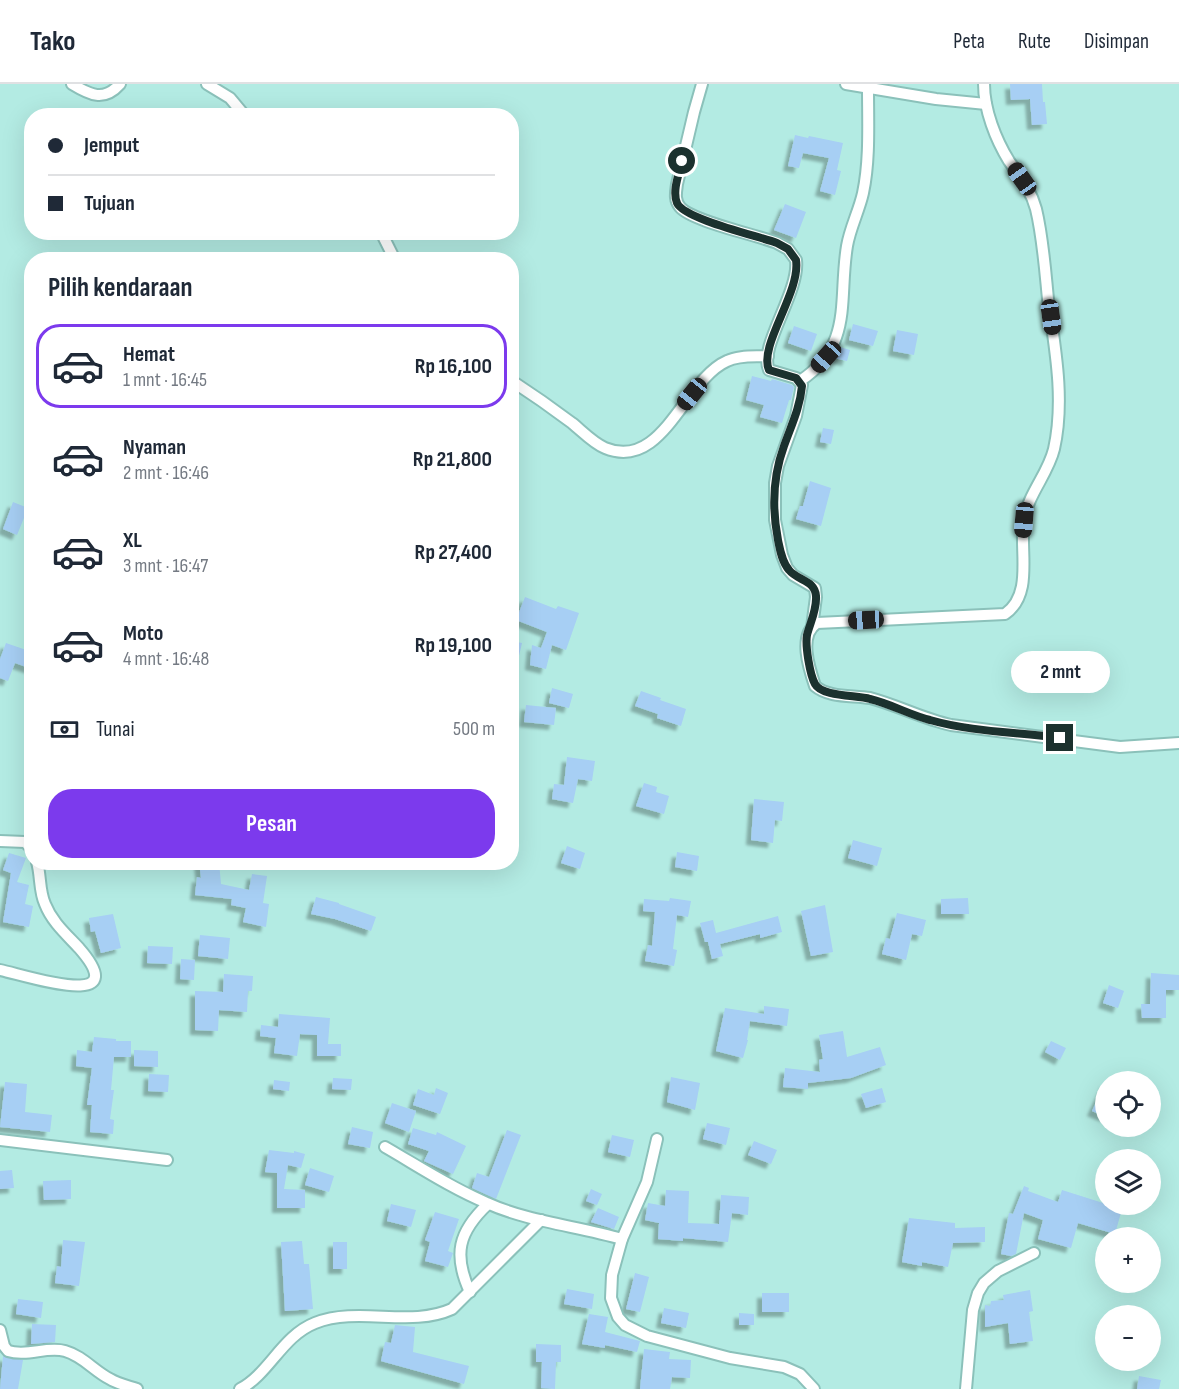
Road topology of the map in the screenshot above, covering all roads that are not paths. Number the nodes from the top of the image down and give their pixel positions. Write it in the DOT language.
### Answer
graph roads {
  1 [pos="72,84"];
  2 [pos="120,84"];
  3 [pos="207,84"];
  4 [pos="702,84"];
  5 [pos="846,84"];
  6 [pos="984,84"];
  7 [pos="868,89"];
  8 [pos="986,104"];
  9 [pos="238,108"];
  10 [pos="768,356"];
  11 [pos="800,381"];
  12 [pos="519,385"];
  13 [pos="812,627"];
  14 [pos="1179,743"];
  15 [pos="0,841"];
  16 [pos="24,843"];
  17 [pos="38,870"];
  18 [pos="0,970"];
  19 [pos="657,1139"];
  20 [pos="0,1140"];
  21 [pos="385,1147"];
  22 [pos="167,1160"];
  23 [pos="488,1204"];
  24 [pos="541,1220"];
  25 [pos="622,1239"];
  26 [pos="1034,1253"];
  27 [pos="470,1292"];
  28 [pos="0,1330"];
  29 [pos="137,1389"];
  30 [pos="240,1389"];
  31 [pos="814,1389"];
  32 [pos="966,1389"];
  1 -- 2 [label="street"];
  3 -- 9 [label="street"];
  4 -- 10 [label="street"];
  5 -- 7 [label="street"];
  6 -- 8 [label="street"];
  7 -- 8 [label="street"];
  7 -- 11 [label="street"];
  8 -- 13 [label="street"];
  10 -- 11 [label="street"];
  10 -- 12 [label="street"];
  11 -- 13 [label="street"];
  13 -- 14 [label="street"];
  15 -- 16 [label="street"];
  17 -- 18 [label="street"];
  19 -- 25 [label="street"];
  20 -- 22 [label="street"];
  21 -- 23 [label="street"];
  23 -- 24 [label="street"];
  23 -- 27 [label="street"];
  24 -- 25 [label="street"];
  24 -- 27 [label="street"];
  25 -- 31 [label="street"];
  26 -- 32 [label="street"];
  27 -- 30 [label="street"];
  28 -- 29 [label="street"];
}
